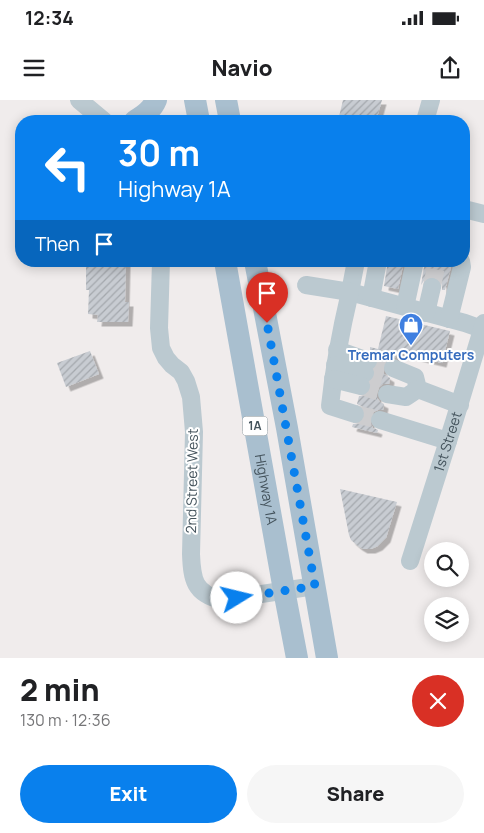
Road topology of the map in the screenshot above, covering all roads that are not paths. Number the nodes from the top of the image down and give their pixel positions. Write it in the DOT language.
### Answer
graph roads {
  1 [pos="79,100"];
  2 [pos="156,100"];
  3 [pos="195,100"];
  4 [pos="226,100"];
  5 [pos="431,100"];
  6 [pos="97,115"];
  7 [pos="144,115"];
  8 [pos="198,115"];
  9 [pos="229,115"];
  10 [pos="427,115"];
  11 [pos="470,210"];
  12 [pos="484,214"];
  13 [pos="161,267"];
  14 [pos="226,267"];
  15 [pos="256,267"];
  16 [pos="271,267"];
  17 [pos="355,267"];
  18 [pos="377,267"];
  19 [pos="414,267"];
  20 [pos="462,267"];
  21 [pos="306,285"];
  22 [pos="432,287"];
  23 [pos="350,292"];
  24 [pos="371,298"];
  25 [pos="405,307"];
  26 [pos="426,313"];
  27 [pos="449,319"];
  28 [pos="267,323"];
  29 [pos="483,326"];
  30 [pos="335,365"];
  31 [pos="418,389"];
  32 [pos="460,405"];
  33 [pos="355,414"];
  34 [pos="380,420"];
  35 [pos="448,441"];
  36 [pos="410,561"];
  37 [pos="315,586"];
  38 [pos="284,590"];
  39 [pos="297,658"];
  40 [pos="327,658"];
  1 -- 6 [label="street"];
  2 -- 7 [label="main road"];
  3 -- 8 [label="main road"];
  4 -- 9 [label="main road"];
  5 -- 10 [label="street"];
  11 -- 12 [label="street"];
  13 -- 38 [label="street, 2nd Street West"];
  14 -- 38 [label="main road, Highway 1A / 1A"];
  15 -- 28 [label="main road, 1A"];
  16 -- 28 [label="main road"];
  17 -- 23 [label="street"];
  18 -- 24 [label="street"];
  19 -- 25 [label="street"];
  20 -- 27 [label="street"];
  21 -- 23 [label="street"];
  22 -- 26 [label="street"];
  23 -- 24 [label="street"];
  23 -- 30 [label="street"];
  24 -- 25 [label="street"];
  25 -- 26 [label="street"];
  26 -- 27 [label="street"];
  27 -- 29 [label="street"];
  28 -- 37 [label="main road, 1A"];
  29 -- 32 [label="street, 1st Street"];
  30 -- 30 [label="street"];
  30 -- 33 [label="street"];
  31 -- 31 [label="street"];
  31 -- 32 [label="street"];
  32 -- 35 [label="street, 1st Street"];
  34 -- 35 [label="street"];
  35 -- 36 [label="street, 1st Street"];
  37 -- 38 [label="street, 2nd Street West"];
  37 -- 40 [label="main road, 1A"];
  38 -- 39 [label="main road, Highway 1A / 1A"];
}
